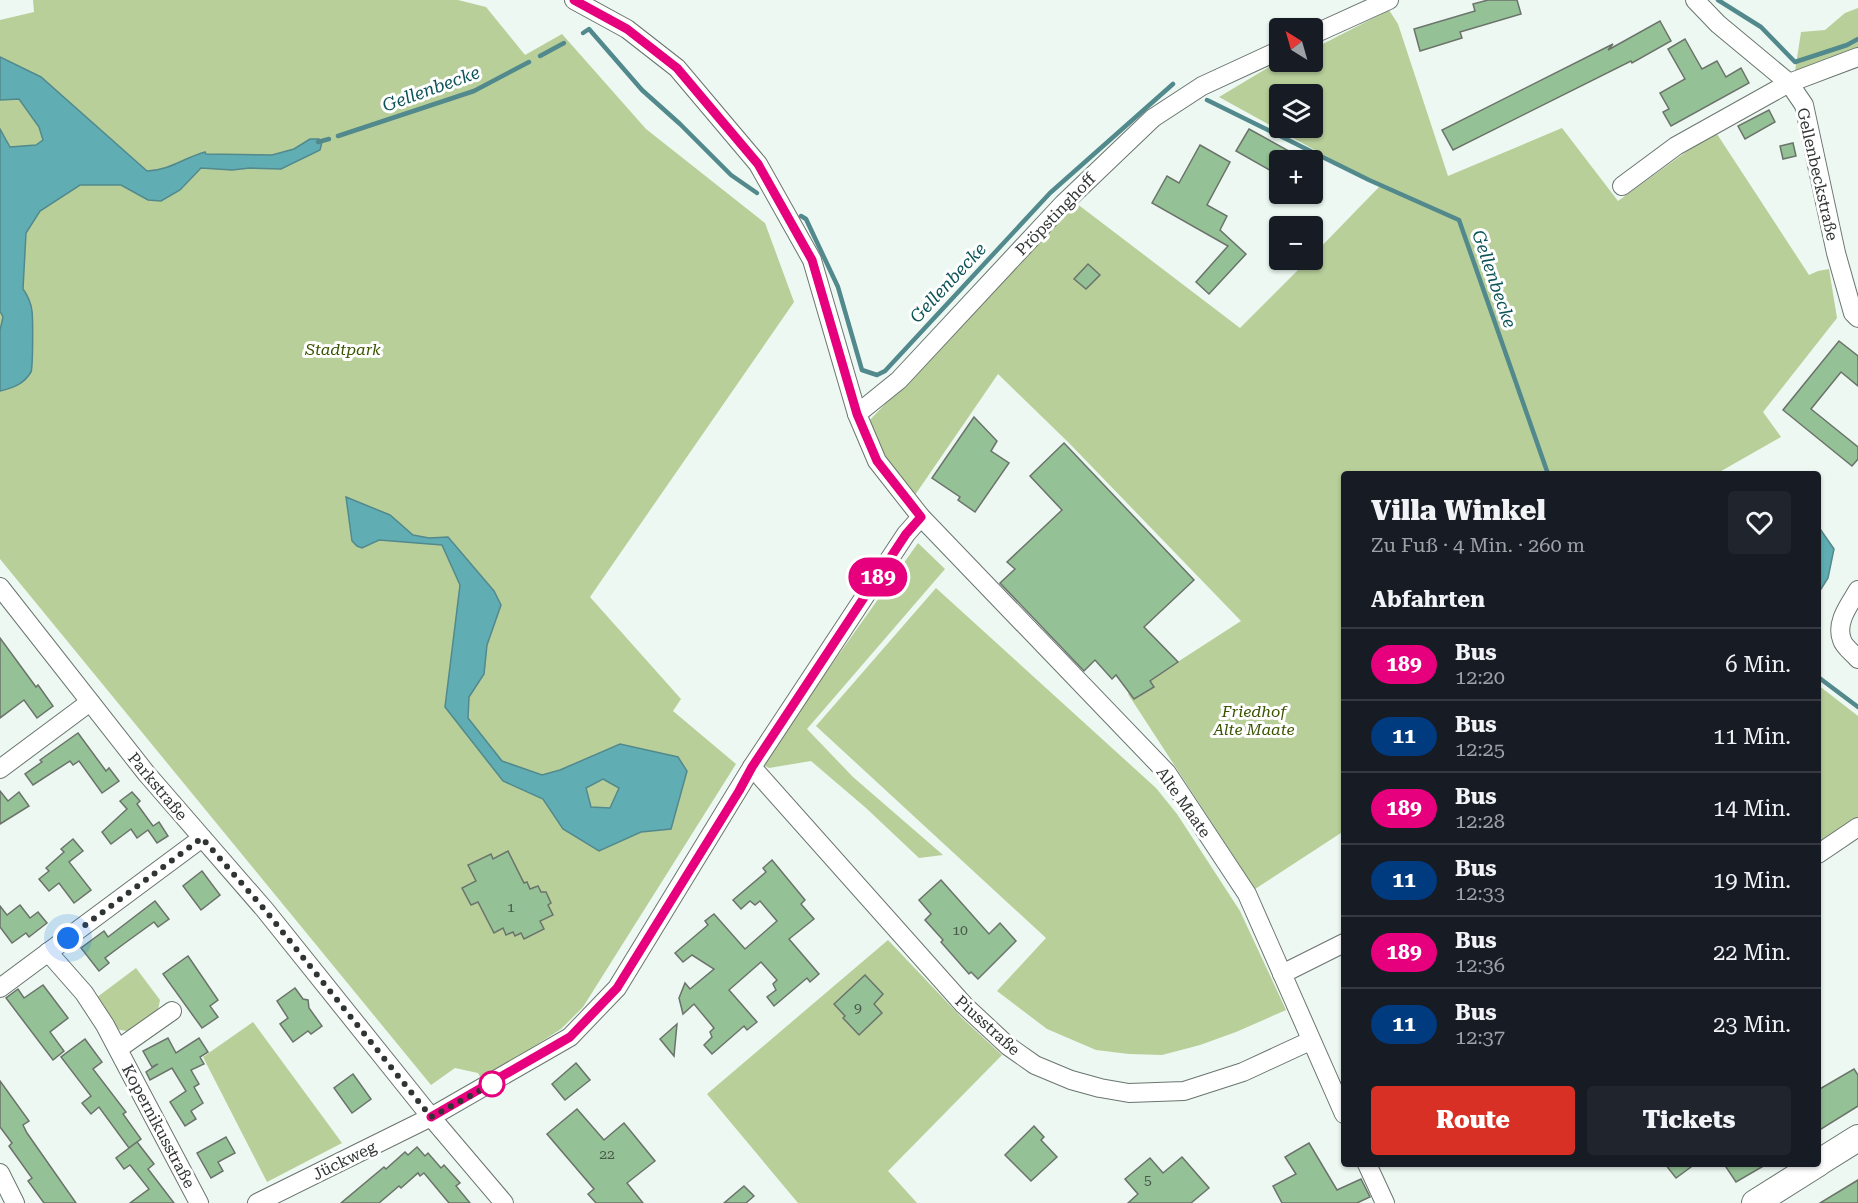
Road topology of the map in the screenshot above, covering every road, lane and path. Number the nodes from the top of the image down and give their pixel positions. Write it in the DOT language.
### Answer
graph roads {
  1 [pos="574,0"];
  2 [pos="1389,0"];
  3 [pos="1695,0"];
  4 [pos="1323,30"];
  5 [pos="1269,55"];
  6 [pos="1858,57"];
  7 [pos="1789,83"];
  8 [pos="1622,186"];
  9 [pos="1858,318"];
  10 [pos="857,414"];
  11 [pos="921,517"];
  12 [pos="0,587"];
  13 [pos="1858,590"];
  14 [pos="1858,659"];
  15 [pos="90,702"];
  16 [pos="752,767"];
  17 [pos="0,769"];
  18 [pos="1858,827"];
  19 [pos="202,838"];
  20 [pos="1821,853"];
  21 [pos="1341,944"];
  22 [pos="48,952"];
  23 [pos="1282,974"];
  24 [pos="0,988"];
  25 [pos="172,1011"];
  26 [pos="1310,1041"];
  27 [pos="118,1049"];
  28 [pos="1341,1108"];
  29 [pos="431,1117"];
  30 [pos="1858,1138"];
  31 [pos="1821,1162"];
  32 [pos="1368,1167"];
  33 [pos="1813,1167"];
  34 [pos="0,1173"];
  35 [pos="15,1203"];
  36 [pos="199,1203"];
  37 [pos="257,1203"];
  38 [pos="504,1203"];
  39 [pos="1385,1203"];
  40 [pos="1755,1203"];
  1 -- 10 [label="street, Alte Maate"];
  2 -- 4 [label="street"];
  3 -- 7 [label="street"];
  5 -- 10 [label="street, Pröpstinghoff"];
  6 -- 7 [label="street"];
  7 -- 8 [label="street"];
  7 -- 9 [label="street, Gellenbeckstraße"];
  10 -- 11 [label="street, Alte Maate"];
  11 -- 16 [label="street, Jückweg"];
  11 -- 23 [label="street, Alte Maate"];
  12 -- 15 [label="street, Parkstraße"];
  13 -- 14 [label="street"];
  15 -- 17 [label="street"];
  15 -- 19 [label="street, Parkstraße"];
  16 -- 26 [label="street, Piusstraße"];
  16 -- 29 [label="street, Jückweg"];
  18 -- 20 [label="street"];
  19 -- 22 [label="street"];
  19 -- 29 [label="street, Parkstraße"];
  21 -- 23 [label="street"];
  22 -- 24 [label="street"];
  22 -- 27 [label="street, Kopernikusstraße"];
  23 -- 26 [label="street, Alte Maate"];
  25 -- 27 [label="street, Kopernikusstraße"];
  26 -- 28 [label="street, Alte Maate"];
  27 -- 36 [label="street, Kopernikusstraße"];
  29 -- 37 [label="street, Jückweg"];
  29 -- 38 [label="street, Parkstraße"];
  30 -- 31 [label="street"];
  32 -- 39 [label="street"];
  33 -- 40 [label="street"];
  34 -- 35 [label="street"];
}
